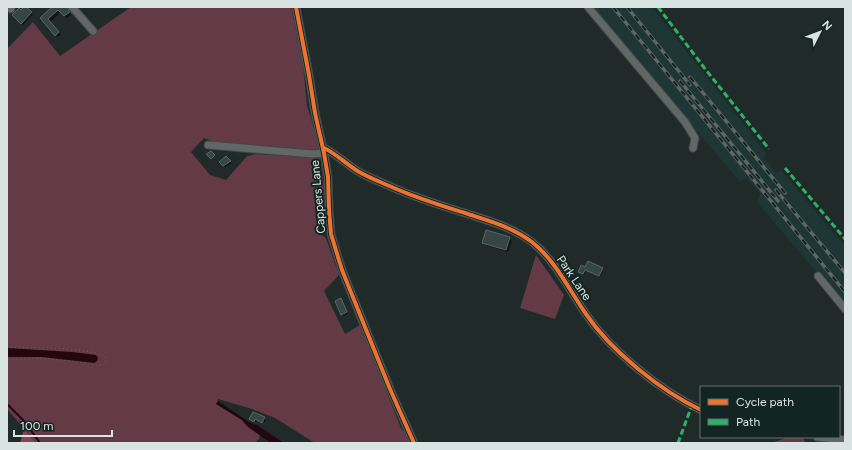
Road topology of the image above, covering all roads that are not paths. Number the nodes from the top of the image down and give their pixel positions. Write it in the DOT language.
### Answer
graph roads {
  1 [pos="72,7"];
  2 [pos="296,7"];
  3 [pos="588,7"];
  4 [pos="92,31"];
  5 [pos="208,145"];
  6 [pos="693,148"];
  7 [pos="324,151"];
  8 [pos="818,276"];
  9 [pos="845,308"];
  10 [pos="700,410"];
  11 [pos="826,438"];
  12 [pos="845,440"];
  13 [pos="414,443"];
  1 -- 4 [label="street"];
  2 -- 7 [label="street, Cappers Lane"];
  3 -- 6 [label="street"];
  5 -- 7 [label="street"];
  7 -- 10 [label="street, Park Lane"];
  7 -- 13 [label="street, Cappers Lane"];
  8 -- 9 [label="street"];
  11 -- 12 [label="street"];
}
